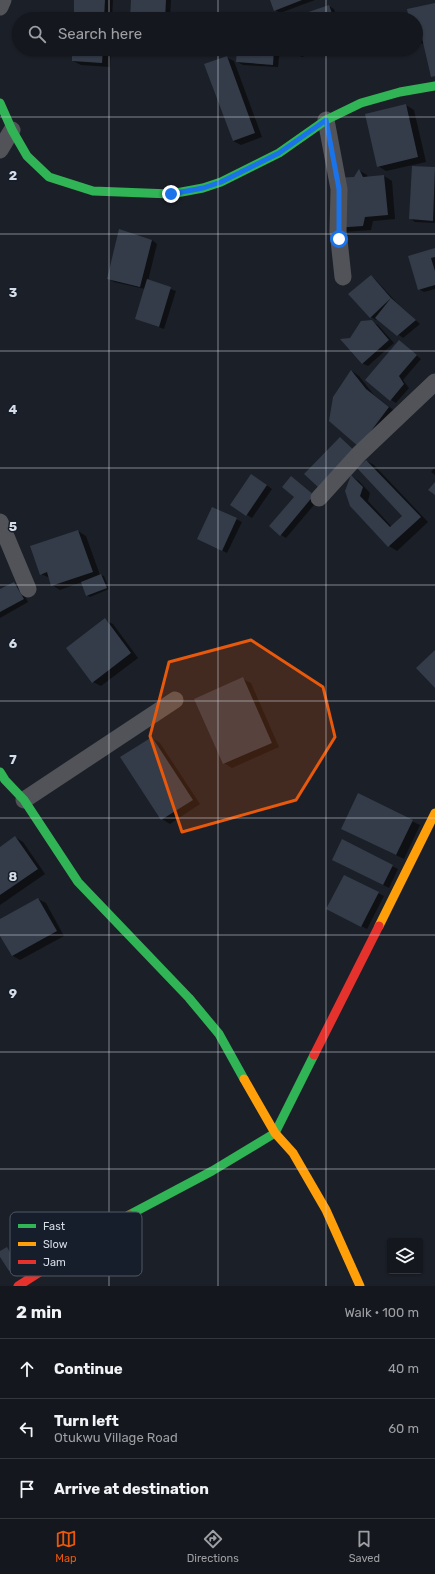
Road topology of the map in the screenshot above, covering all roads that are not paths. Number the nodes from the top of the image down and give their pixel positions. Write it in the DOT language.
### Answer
graph roads {
  1 [pos="3,0"];
  2 [pos="0,7"];
  3 [pos="435,86"];
  4 [pos="0,103"];
  5 [pos="326,120"];
  6 [pos="12,130"];
  7 [pos="0,150"];
  8 [pos="343,277"];
  9 [pos="435,382"];
  10 [pos="320,498"];
  11 [pos="0,522"];
  12 [pos="28,589"];
  13 [pos="175,700"];
  14 [pos="2,779"];
  15 [pos="24,800"];
  16 [pos="435,813"];
  17 [pos="274,1133"];
  18 [pos="135,1212"];
  19 [pos="34,1276"];
  20 [pos="18,1286"];
  21 [pos="360,1286"];
  1 -- 2 [label="street"];
  3 -- 5 [label="street"];
  4 -- 6 [label="street"];
  5 -- 6 [label="street"];
  5 -- 8 [label="street"];
  6 -- 7 [label="street"];
  9 -- 10 [label="street"];
  11 -- 12 [label="street"];
  13 -- 15 [label="street"];
  14 -- 15 [label="street"];
  15 -- 17 [label="street"];
  16 -- 17 [label="street"];
  17 -- 18 [label="street"];
  17 -- 21 [label="street"];
  19 -- 20 [label="street"];
}
